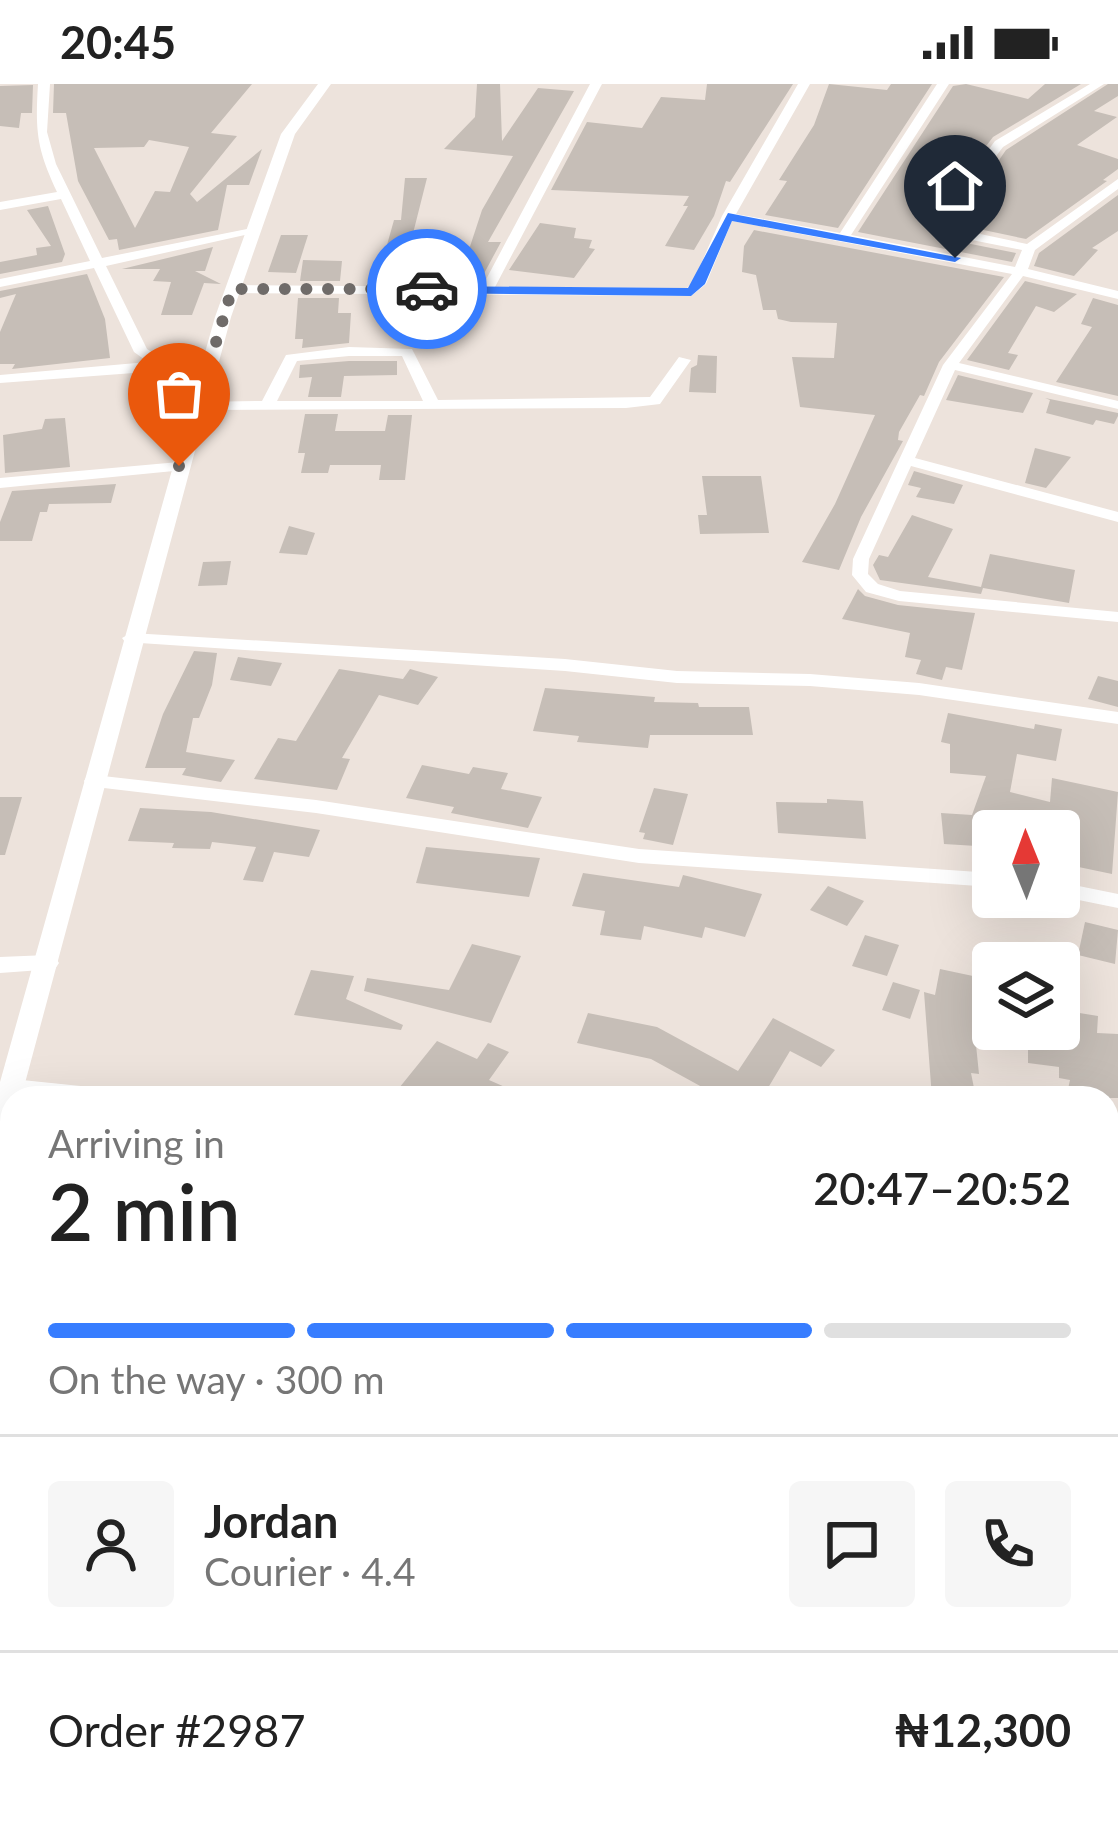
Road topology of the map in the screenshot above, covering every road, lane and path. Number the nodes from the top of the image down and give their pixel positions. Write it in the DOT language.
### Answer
graph roads {
  1 [pos="44,84"];
  2 [pos="325,84"];
  3 [pos="596,84"];
  4 [pos="804,84"];
  5 [pos="944,84"];
  6 [pos="1098,84"];
  7 [pos="1118,183"];
  8 [pos="63,195"];
  9 [pos="0,206"];
  10 [pos="728,216"];
  11 [pos="252,232"];
  12 [pos="844,238"];
  13 [pos="1029,248"];
  14 [pos="96,260"];
  15 [pos="1020,272"];
  16 [pos="0,283"];
  17 [pos="232,289"];
  18 [pos="488,290"];
  19 [pos="1118,295"];
  20 [pos="684,360"];
  21 [pos="209,364"];
  22 [pos="163,365"];
  23 [pos="950,365"];
  24 [pos="0,379"];
  25 [pos="1118,405"];
  26 [pos="197,406"];
  27 [pos="267,406"];
  28 [pos="434,407"];
  29 [pos="906,460"];
  30 [pos="179,466"];
  31 [pos="0,483"];
  32 [pos="1118,517"];
  33 [pos="1118,616"];
  34 [pos="131,638"];
  35 [pos="1118,718"];
  36 [pos="94,781"];
  37 [pos="972,878"];
  38 [pos="1080,893"];
  39 [pos="1118,901"];
  40 [pos="48,963"];
  41 [pos="0,965"];
  42 [pos="13,1086"];
  1 -- 8 [label="street"];
  2 -- 11 [label="street"];
  3 -- 18 [label="street"];
  4 -- 10 [label="street"];
  5 -- 12 [label="street"];
  6 -- 13 [label="street"];
  7 -- 13 [label="street"];
  8 -- 9 [label="street"];
  8 -- 14 [label="street"];
  10 -- 12 [label="street"];
  10 -- 18 [label="street"];
  11 -- 14 [label="street"];
  11 -- 17 [label="street"];
  12 -- 15 [label="street"];
  13 -- 15 [label="street"];
  14 -- 16 [label="street"];
  14 -- 22 [label="street"];
  15 -- 19 [label="street"];
  15 -- 23 [label="street"];
  17 -- 18 [label="street"];
  17 -- 21 [label="street"];
  20 -- 28 [label="street"];
  21 -- 22 [label="street"];
  21 -- 26 [label="street"];
  22 -- 24 [label="street"];
  23 -- 25 [label="street"];
  23 -- 29 [label="street"];
  26 -- 27 [label="street"];
  26 -- 30 [label="street"];
  27 -- 28 [label="street"];
  27 -- 28 [label="street"];
  29 -- 32 [label="street"];
  29 -- 33 [label="street"];
  30 -- 31 [label="street"];
  30 -- 34 [label="street"];
  34 -- 35 [label="street"];
  34 -- 36 [label="street"];
  36 -- 37 [label="street"];
  36 -- 40 [label="street"];
  38 -- 39 [label="street"];
  40 -- 41 [label="street"];
  40 -- 42 [label="street"];
}
